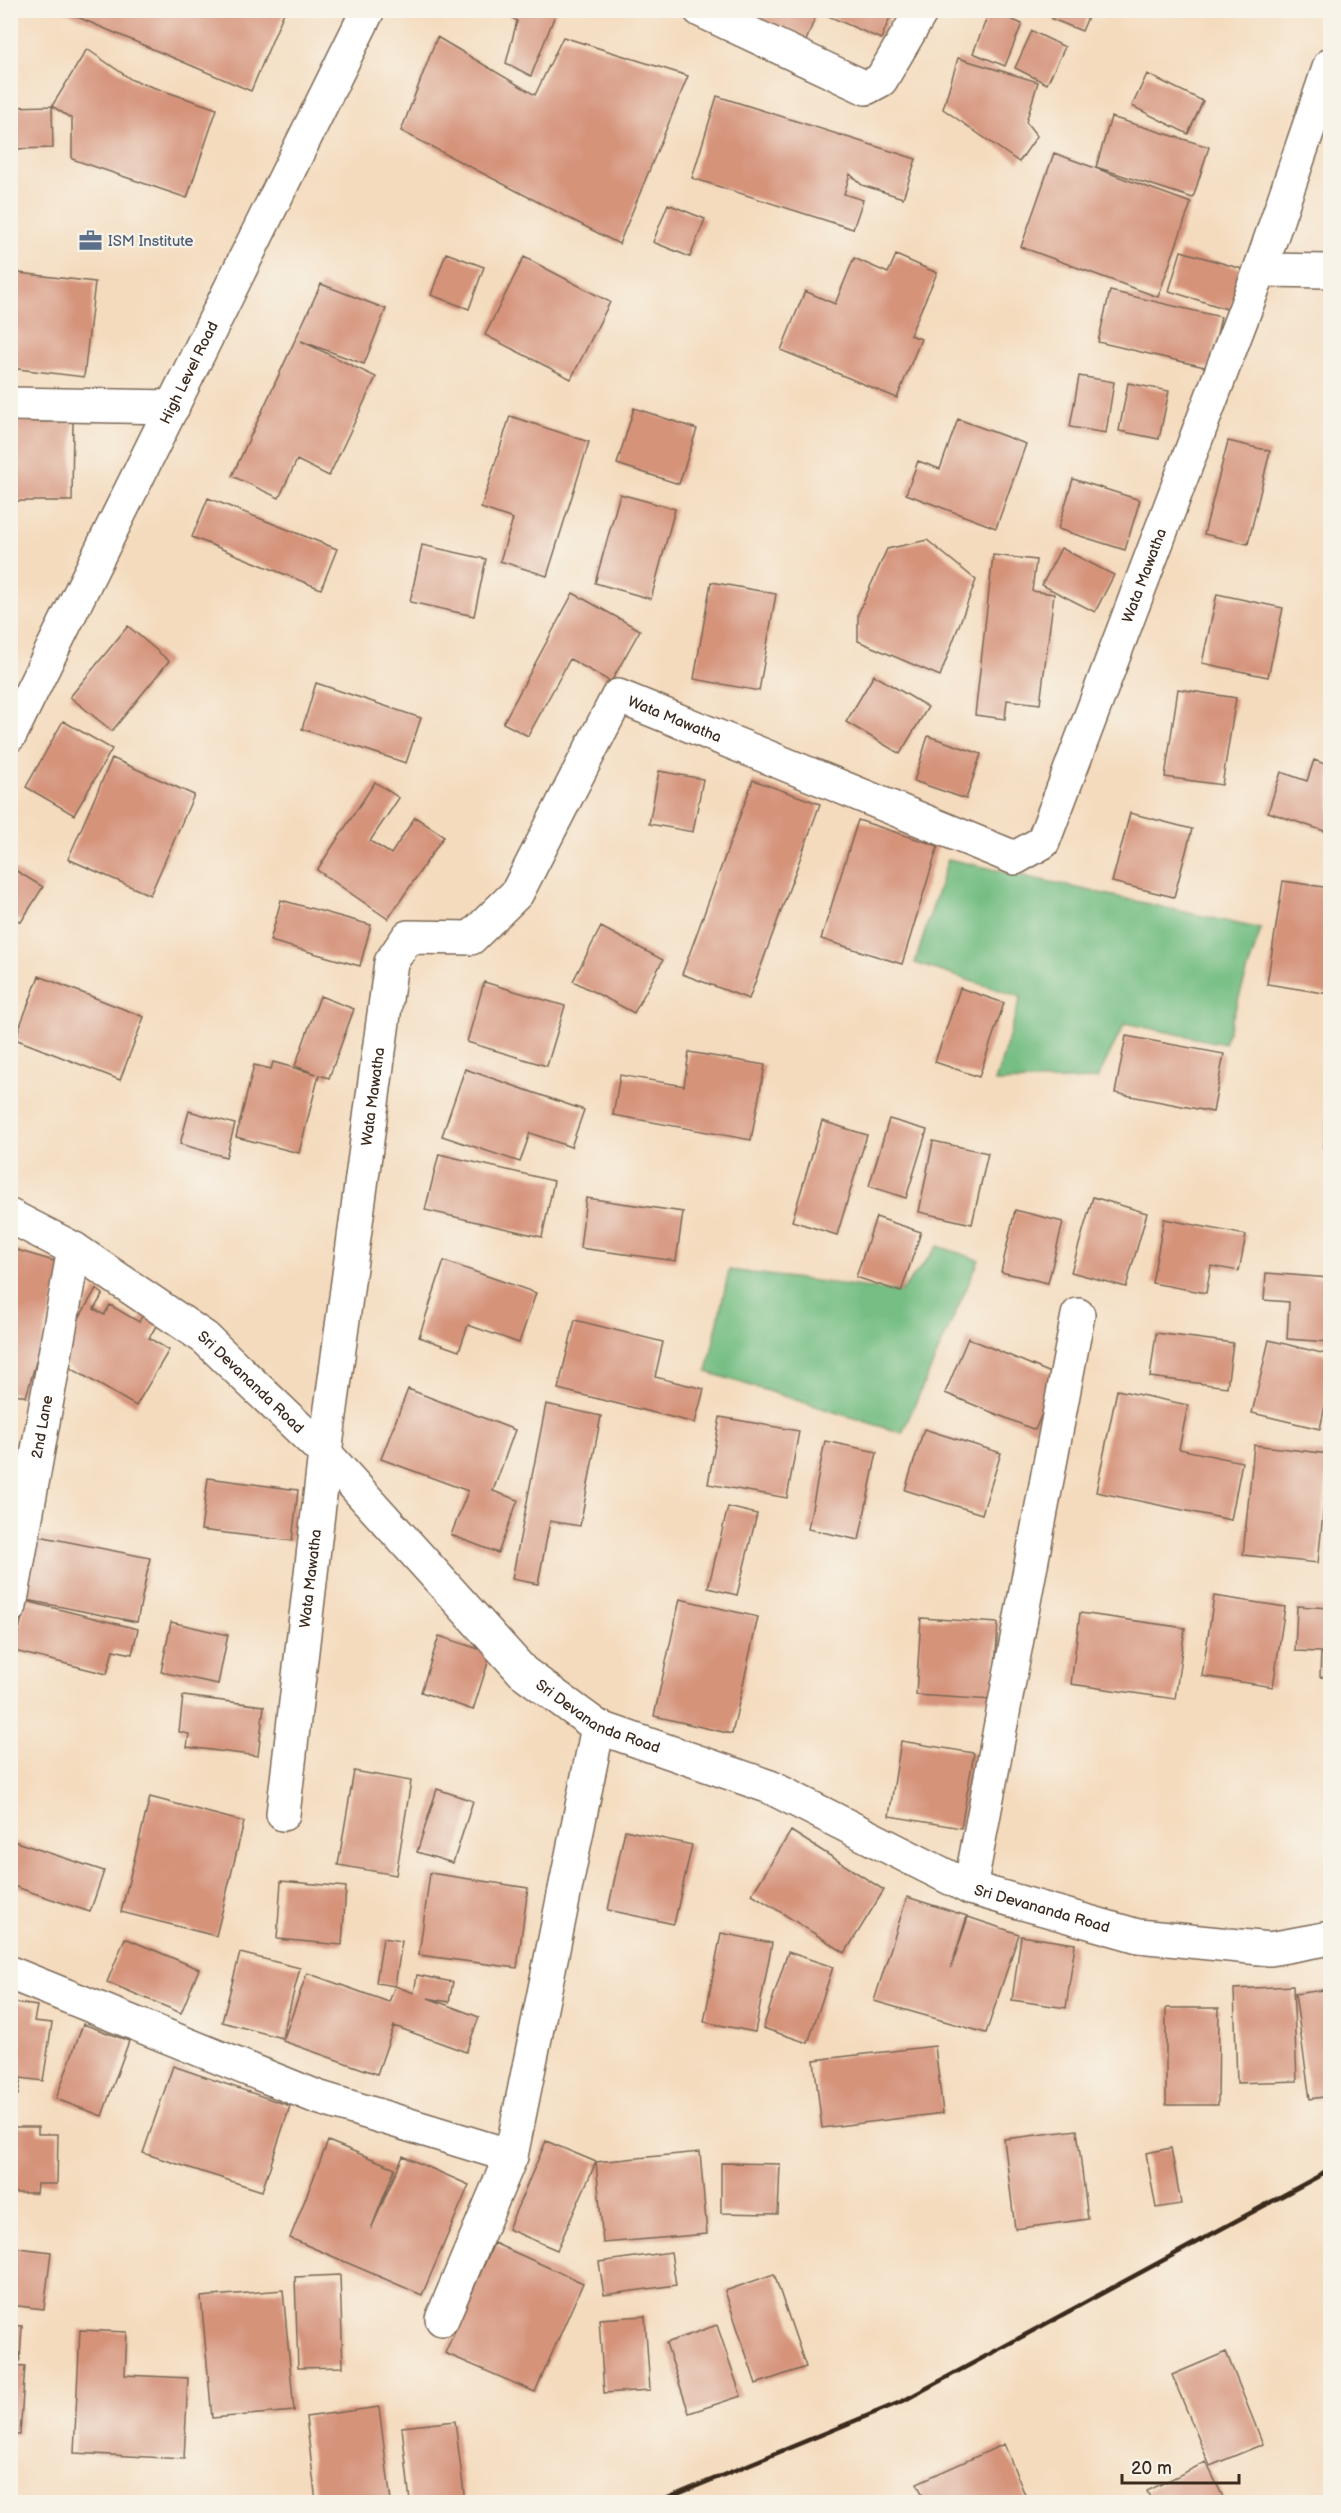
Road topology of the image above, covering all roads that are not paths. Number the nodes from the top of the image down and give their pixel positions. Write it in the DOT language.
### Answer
graph roads {
  1 [pos="368,10"];
  2 [pos="700,10"];
  3 [pos="922,10"];
  4 [pos="1330,65"];
  5 [pos="1260,270"];
  6 [pos="1330,271"];
  7 [pos="10,404"];
  8 [pos="173,407"];
  9 [pos="10,735"];
  10 [pos="10,1216"];
  11 [pos="74,1249"];
  12 [pos="1078,1315"];
  13 [pos="325,1453"];
  14 [pos="10,1606"];
  15 [pos="598,1727"];
  16 [pos="283,1814"];
  17 [pos="970,1888"];
  18 [pos="1330,1938"];
  19 [pos="10,1973"];
  20 [pos="511,2156"];
  21 [pos="442,2319"];
  1 -- 8 [label="main road, High Level Road"];
  2 -- 3 [label="main road"];
  4 -- 5 [label="main road, Wata Mawatha"];
  5 -- 6 [label="main road"];
  5 -- 13 [label="main road, Wata Mawatha"];
  7 -- 8 [label="main road"];
  8 -- 9 [label="main road, High Level Road"];
  10 -- 11 [label="main road, Sri Devananda Road"];
  11 -- 13 [label="main road, Sri Devananda Road"];
  11 -- 14 [label="main road, 2nd Lane"];
  12 -- 17 [label="main road"];
  13 -- 15 [label="main road, Sri Devananda Road"];
  13 -- 16 [label="main road, Wata Mawatha"];
  15 -- 17 [label="main road, Sri Devananda Road"];
  15 -- 20 [label="main road"];
  17 -- 18 [label="main road, Sri Devananda Road"];
  19 -- 20 [label="main road"];
  20 -- 21 [label="main road"];
}
